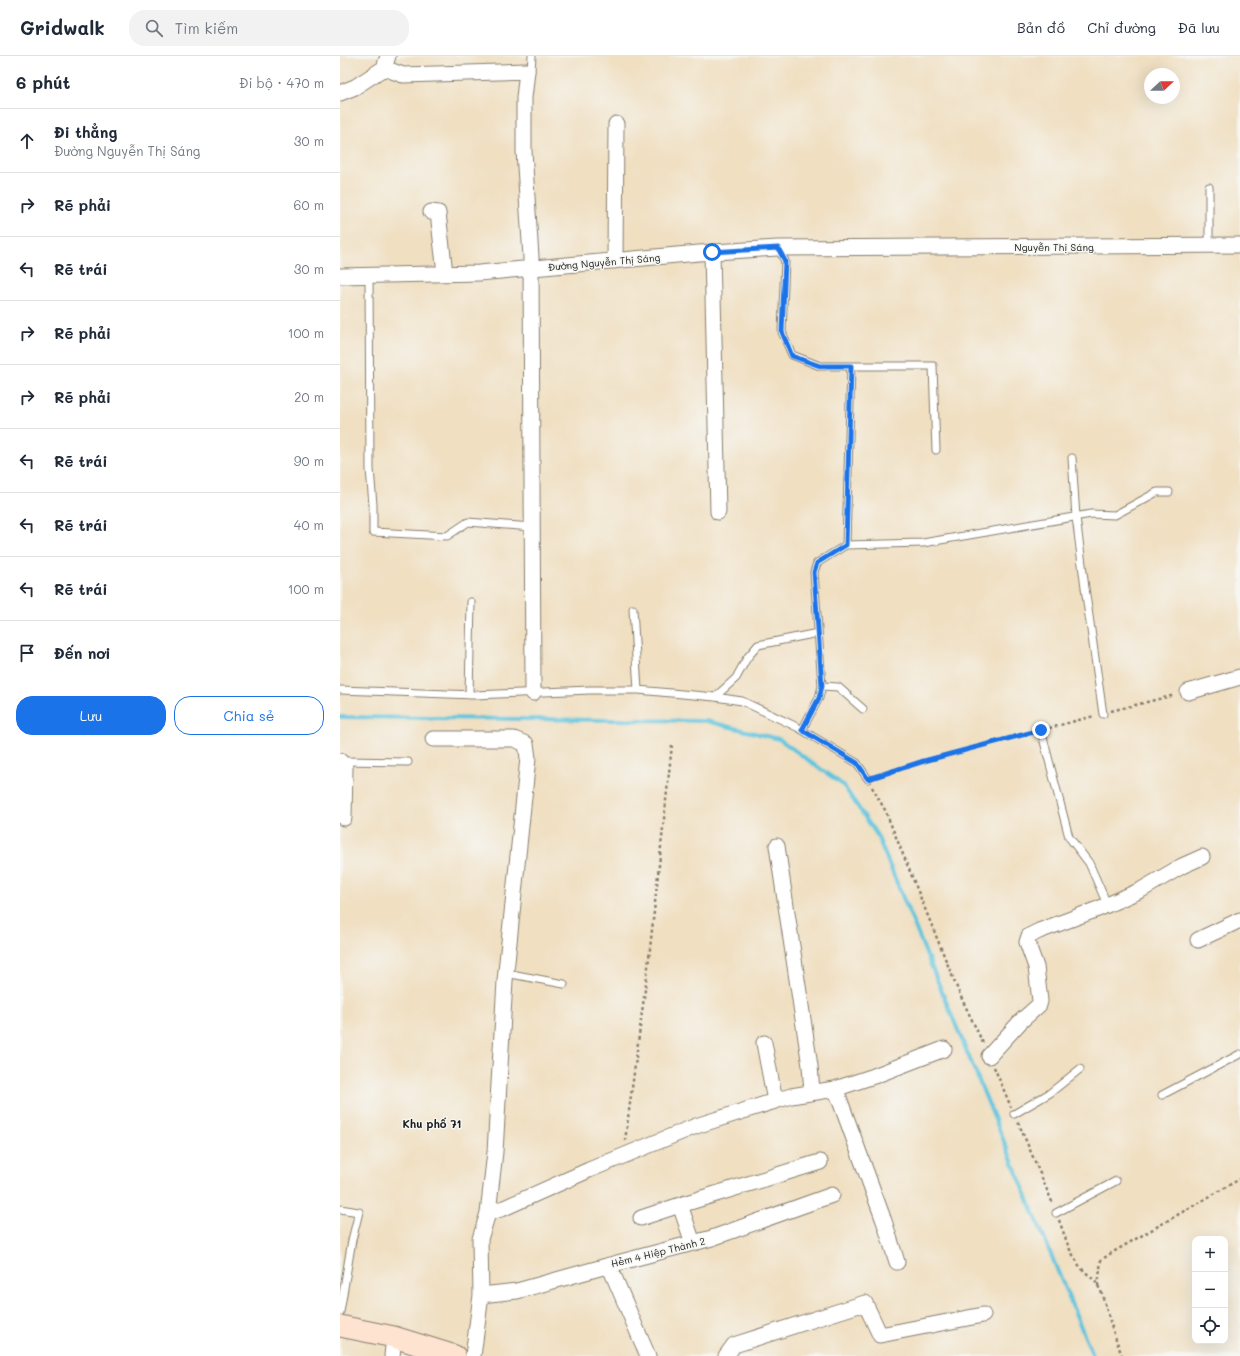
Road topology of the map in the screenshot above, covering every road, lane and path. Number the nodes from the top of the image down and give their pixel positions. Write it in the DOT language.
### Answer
graph roads {
  1 [pos="532,56"];
  2 [pos="386,62"];
  3 [pos="527,71"];
  4 [pos="340,93"];
  5 [pos="616,124"];
  6 [pos="1209,187"];
  7 [pos="430,212"];
  8 [pos="1209,245"];
  9 [pos="1240,245"];
  10 [pos="778,248"];
  11 [pos="868,248"];
  12 [pos="712,252"];
  13 [pos="615,261"];
  14 [pos="531,268"];
  15 [pos="445,274"];
  16 [pos="369,275"];
  17 [pos="340,276"];
  18 [pos="851,366"];
  19 [pos="936,450"];
  20 [pos="1072,458"];
  21 [pos="1169,492"];
  22 [pos="718,512"];
  23 [pos="1076,517"];
  24 [pos="532,526"];
  25 [pos="846,545"];
  26 [pos="471,602"];
  27 [pos="633,609"];
  28 [pos="818,634"];
  29 [pos="1240,677"];
  30 [pos="822,686"];
  31 [pos="340,690"];
  32 [pos="638,690"];
  33 [pos="1188,692"];
  34 [pos="533,693"];
  35 [pos="469,695"];
  36 [pos="715,696"];
  37 [pos="864,709"];
  38 [pos="1103,714"];
  39 [pos="802,730"];
  40 [pos="1041,730"];
  41 [pos="433,739"];
  42 [pos="672,745"];
  43 [pos="340,761"];
  44 [pos="408,762"];
  45 [pos="868,779"];
  46 [pos="344,818"];
  47 [pos="777,846"];
  48 [pos="1202,857"];
  49 [pos="1107,904"];
  50 [pos="1240,920"];
  51 [pos="1198,940"];
  52 [pos="506,973"];
  53 [pos="564,984"];
  54 [pos="764,1044"];
  55 [pos="944,1049"];
  56 [pos="1240,1054"];
  57 [pos="989,1056"];
  58 [pos="1080,1068"];
  59 [pos="835,1089"];
  60 [pos="812,1092"];
  61 [pos="1162,1095"];
  62 [pos="775,1101"];
  63 [pos="1014,1114"];
  64 [pos="624,1156"];
  65 [pos="820,1162"];
  66 [pos="1240,1179"];
  67 [pos="1116,1181"];
  68 [pos="832,1195"];
  69 [pos="680,1205"];
  70 [pos="340,1209"];
  71 [pos="488,1213"];
  72 [pos="1056,1213"];
  73 [pos="641,1218"];
  74 [pos="693,1243"];
  75 [pos="897,1262"];
  76 [pos="609,1265"];
  77 [pos="1098,1286"];
  78 [pos="481,1295"];
  79 [pos="340,1312"];
  80 [pos="983,1315"];
  81 [pos="340,1326"];
  82 [pos="393,1347"];
  83 [pos="455,1356"];
  84 [pos="473,1356"];
  85 [pos="648,1356"];
  86 [pos="726,1356"];
  1 -- 3 [label="lane"];
  2 -- 3 [label="street"];
  2 -- 4 [label="street"];
  3 -- 14 [label="street"];
  5 -- 13 [label="street"];
  6 -- 8 [label="lane"];
  7 -- 15 [label="street"];
  8 -- 9 [label="street, Nguyễn Thị Sáng"];
  8 -- 11 [label="street, Nguyễn Thị Sáng"];
  10 -- 11 [label="street, Đường Nguyễn Thị Sáng"];
  10 -- 12 [label="street, Đường Nguyễn Thị Sáng"];
  10 -- 18 [label="lane"];
  12 -- 13 [label="street, Đường Nguyễn Thị Sáng"];
  12 -- 22 [label="street"];
  13 -- 14 [label="street, Đường Nguyễn Thị Sáng"];
  14 -- 15 [label="street, Đường Nguyễn Thị Sáng"];
  14 -- 24 [label="street"];
  15 -- 16 [label="street, Đường Nguyễn Thị Sáng"];
  16 -- 17 [label="street, Đường Nguyễn Thị Sáng"];
  16 -- 24 [label="lane"];
  18 -- 19 [label="lane"];
  18 -- 25 [label="lane"];
  20 -- 23 [label="lane"];
  21 -- 23 [label="lane"];
  23 -- 25 [label="lane"];
  23 -- 38 [label="lane"];
  24 -- 34 [label="street"];
  25 -- 28 [label="lane"];
  26 -- 35 [label="lane"];
  27 -- 32 [label="lane"];
  28 -- 30 [label="lane"];
  28 -- 36 [label="lane"];
  29 -- 33 [label="street"];
  30 -- 37 [label="lane"];
  30 -- 39 [label="lane"];
  31 -- 35 [label="lane"];
  32 -- 34 [label="lane"];
  32 -- 36 [label="lane"];
  33 -- 38 [label="path"];
  34 -- 35 [label="lane"];
  36 -- 39 [label="lane"];
  38 -- 40 [label="path"];
  39 -- 45 [label="lane"];
  40 -- 45 [label="path"];
  40 -- 49 [label="lane"];
  41 -- 52 [label="street"];
  42 -- 64 [label="path"];
  43 -- 44 [label="lane"];
  43 -- 46 [label="street"];
  47 -- 60 [label="street"];
  48 -- 49 [label="street"];
  49 -- 57 [label="street"];
  50 -- 51 [label="street"];
  52 -- 53 [label="lane"];
  52 -- 71 [label="street"];
  54 -- 62 [label="street"];
  55 -- 59 [label="street"];
  56 -- 61 [label="lane"];
  58 -- 63 [label="lane"];
  59 -- 60 [label="street"];
  59 -- 75 [label="street"];
  60 -- 62 [label="street"];
  62 -- 64 [label="street"];
  64 -- 71 [label="street"];
  65 -- 69 [label="street"];
  66 -- 77 [label="path"];
  67 -- 72 [label="lane"];
  68 -- 74 [label="street, Hẻm 4 Hiệp Thành 2"];
  69 -- 73 [label="street"];
  69 -- 74 [label="street"];
  70 -- 79 [label="lane"];
  71 -- 78 [label="street"];
  74 -- 76 [label="street, Hẻm 4 Hiệp Thành 2"];
  76 -- 78 [label="street, Hẻm 4 Hiệp Thành 2"];
  76 -- 85 [label="street"];
  78 -- 84 [label="street"];
  80 -- 86 [label="street"];
  81 -- 82 [label="main road"];
  82 -- 83 [label="main road"];
}
